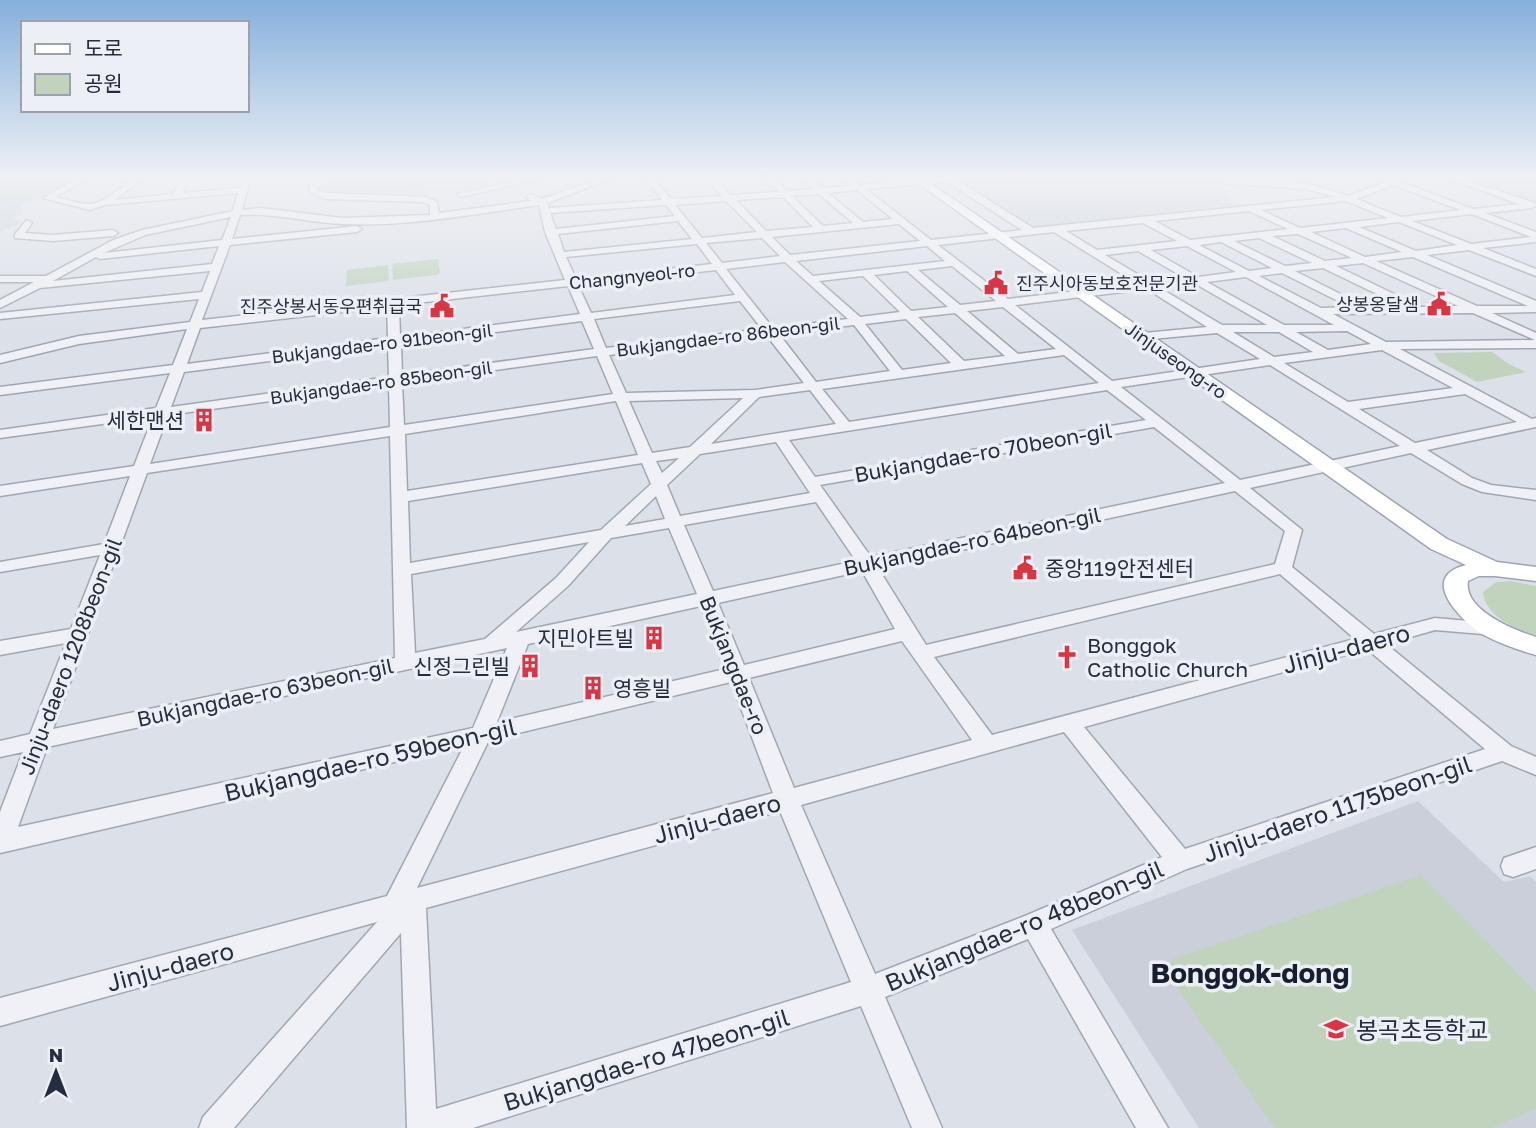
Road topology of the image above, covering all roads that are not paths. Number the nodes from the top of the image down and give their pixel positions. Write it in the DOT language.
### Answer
graph roads {
  1 [pos="22,229"];
  2 [pos="109,229"];
  3 [pos="166,229"];
  4 [pos="230,229"];
  5 [pos="365,229"];
  6 [pos="550,229"];
  7 [pos="580,229"];
  8 [pos="632,229"];
  9 [pos="689,229"];
  10 [pos="759,229"];
  11 [pos="821,229"];
  12 [pos="829,229"];
  13 [pos="910,229"];
  14 [pos="989,229"];
  15 [pos="1027,229"];
  16 [pos="1056,229"];
  17 [pos="1060,229"];
  18 [pos="1161,229"];
  19 [pos="1295,229"];
  20 [pos="1323,229"];
  21 [pos="1354,229"];
  22 [pos="1426,229"];
  23 [pos="1516,229"];
  24 [pos="1300,231"];
  25 [pos="551,232"];
  26 [pos="1032,232"];
  27 [pos="113,233"];
  28 [pos="764,234"];
  29 [pos="1261,234"];
  30 [pos="138,235"];
  31 [pos="998,235"];
  32 [pos="1536,237"];
  33 [pos="1223,239"];
  34 [pos="699,241"];
  35 [pos="225,243"];
  36 [pos="928,243"];
  37 [pos="1188,243"];
  38 [pos="1470,246"];
  39 [pos="644,247"];
  40 [pos="1140,248"];
  41 [pos="1095,253"];
  42 [pos="1412,253"];
  43 [pos="560,255"];
  44 [pos="89,257"];
  45 [pos="787,258"];
  46 [pos="1362,259"];
  47 [pos="954,263"];
  48 [pos="1321,264"];
  49 [pos="719,266"];
  50 [pos="215,267"];
  51 [pos="909,268"];
  52 [pos="1282,268"];
  53 [pos="1244,272"];
  54 [pos="866,273"];
  55 [pos="1536,273"];
  56 [pos="49,278"];
  57 [pos="0,279"];
  58 [pos="811,279"];
  59 [pos="1194,279"];
  60 [pos="572,282"];
  61 [pos="36,285"];
  62 [pos="1147,285"];
  63 [pos="1080,293"];
  64 [pos="205,295"];
  65 [pos="743,296"];
  66 [pos="394,302"];
  67 [pos="1006,302"];
  68 [pos="0,305"];
  69 [pos="1536,307"];
  70 [pos="957,308"];
  71 [pos="1475,309"];
  72 [pos="1366,310"];
  73 [pos="1421,310"];
  74 [pos="1318,311"];
  75 [pos="911,314"];
  76 [pos="0,316"];
  77 [pos="586,317"];
  78 [pos="856,320"];
  79 [pos="193,326"];
  80 [pos="1219,328"];
  81 [pos="1351,328"];
  82 [pos="1283,329"];
  83 [pos="770,331"];
  84 [pos="1144,337"];
  85 [pos="1536,337"];
  86 [pos="394,342"];
  87 [pos="1536,344"];
  88 [pos="1385,346"];
  89 [pos="1066,351"];
  90 [pos="601,352"];
  91 [pos="1326,354"];
  92 [pos="1014,357"];
  93 [pos="0,359"];
  94 [pos="1272,361"];
  95 [pos="960,365"];
  96 [pos="177,369"];
  97 [pos="1193,372"];
  98 [pos="898,373"];
  99 [pos="396,380"];
  100 [pos="810,384"];
  101 [pos="1107,386"];
  102 [pos="1467,390"];
  103 [pos="0,391"];
  104 [pos="755,394"];
  105 [pos="620,397"];
  106 [pos="1349,407"];
  107 [pos="161,412"];
  108 [pos="1154,423"];
  109 [pos="1534,424"];
  110 [pos="846,428"];
  111 [pos="397,430"];
  112 [pos="0,434"];
  113 [pos="780,438"];
  114 [pos="1413,446"];
  115 [pos="699,448"];
  116 [pos="647,458"];
  117 [pos="1327,465"];
  118 [pos="140,470"];
  119 [pos="1238,485"];
  120 [pos="658,486"];
  121 [pos="816,489"];
  122 [pos="0,491"];
  123 [pos="1536,495"];
  124 [pos="400,497"];
  125 [pos="672,521"];
  126 [pos="604,536"];
  127 [pos="1439,544"];
  128 [pos="110,548"];
  129 [pos="867,564"];
  130 [pos="0,567"];
  131 [pos="1490,567"];
  132 [pos="1283,568"];
  133 [pos="404,570"];
  134 [pos="1462,574"];
  135 [pos="1536,574"];
  136 [pos="707,597"];
  137 [pos="1462,603"];
  138 [pos="1435,624"];
  139 [pos="1494,629"];
  140 [pos="907,633"];
  141 [pos="78,634"];
  142 [pos="521,638"];
  143 [pos="1368,642"];
  144 [pos="492,643"];
  145 [pos="1536,646"];
  146 [pos="0,648"];
  147 [pos="921,653"];
  148 [pos="405,662"];
  149 [pos="738,675"];
  150 [pos="1069,723"];
  151 [pos="481,734"];
  152 [pos="38,741"];
  153 [pos="986,745"];
  154 [pos="0,749"];
  155 [pos="1503,752"];
  156 [pos="1536,766"];
  157 [pos="787,799"];
  158 [pos="0,841"];
  159 [pos="1180,860"];
  160 [pos="404,903"];
  161 [pos="1034,924"];
  162 [pos="868,990"];
  163 [pos="0,1012"];
  164 [pos="214,1128"];
  165 [pos="423,1128"];
  166 [pos="927,1128"];
  167 [pos="1153,1128"];
  1 -- 27 [label="street"];
  2 -- 27 [label="street"];
  3 -- 30 [label="street"];
  4 -- 35 [label="street, Jinju-daero 1208beon-gil"];
  5 -- 35 [label="street"];
  6 -- 25 [label="street, Bukjangdae-ro"];
  7 -- 25 [label="street"];
  8 -- 39 [label="street"];
  9 -- 34 [label="street"];
  10 -- 28 [label="street"];
  11 -- 12 [label="street"];
  11 -- 28 [label="street"];
  13 -- 36 [label="street"];
  14 -- 31 [label="main road, Jinjuseong-ro"];
  15 -- 26 [label="street"];
  16 -- 17 [label="street, Changnyeol-ro"];
  16 -- 26 [label="street, Changnyeol-ro"];
  16 -- 41 [label="street"];
  18 -- 37 [label="street"];
  19 -- 24 [label="street"];
  20 -- 24 [label="street"];
  21 -- 42 [label="street"];
  22 -- 38 [label="street"];
  23 -- 32 [label="street"];
  24 -- 29 [label="street"];
  24 -- 46 [label="street"];
  25 -- 43 [label="street, Bukjangdae-ro"];
  26 -- 31 [label="street, Changnyeol-ro"];
  27 -- 30 [label="street"];
  28 -- 34 [label="street"];
  28 -- 45 [label="street"];
  29 -- 33 [label="street"];
  29 -- 48 [label="street"];
  30 -- 44 [label="street"];
  31 -- 36 [label="street, Changnyeol-ro"];
  31 -- 63 [label="main road, Jinjuseong-ro"];
  32 -- 38 [label="street, Bukjangdae-ro 86beon-gil"];
  33 -- 37 [label="street"];
  33 -- 52 [label="street"];
  34 -- 39 [label="street"];
  34 -- 49 [label="street"];
  35 -- 44 [label="street"];
  35 -- 50 [label="street, Jinju-daero 1208beon-gil"];
  36 -- 45 [label="street, Changnyeol-ro"];
  36 -- 47 [label="street"];
  37 -- 40 [label="street"];
  37 -- 53 [label="street"];
  38 -- 42 [label="street, Bukjangdae-ro 86beon-gil"];
  38 -- 55 [label="street"];
  39 -- 43 [label="street"];
  40 -- 41 [label="street"];
  40 -- 59 [label="street"];
  41 -- 62 [label="street"];
  42 -- 46 [label="street, Bukjangdae-ro 86beon-gil"];
  42 -- 69 [label="street"];
  43 -- 60 [label="street, Bukjangdae-ro"];
  44 -- 56 [label="street"];
  45 -- 49 [label="street, Changnyeol-ro"];
  45 -- 58 [label="street"];
  46 -- 48 [label="street, Bukjangdae-ro 86beon-gil"];
  46 -- 71 [label="street"];
  47 -- 51 [label="street"];
  47 -- 67 [label="street"];
  48 -- 52 [label="street, Bukjangdae-ro 86beon-gil"];
  48 -- 73 [label="street"];
  49 -- 60 [label="street, Changnyeol-ro"];
  49 -- 65 [label="street"];
  50 -- 61 [label="street"];
  50 -- 64 [label="street, Jinju-daero 1208beon-gil"];
  51 -- 54 [label="street"];
  51 -- 70 [label="street"];
  52 -- 53 [label="street, Bukjangdae-ro 86beon-gil"];
  52 -- 72 [label="street"];
  53 -- 59 [label="street, Bukjangdae-ro 86beon-gil"];
  53 -- 74 [label="street"];
  54 -- 58 [label="street"];
  54 -- 75 [label="street"];
  56 -- 57 [label="street"];
  56 -- 61 [label="street"];
  58 -- 78 [label="street"];
  59 -- 62 [label="street, Bukjangdae-ro 86beon-gil"];
  59 -- 82 [label="street"];
  60 -- 66 [label="street, Changnyeol-ro"];
  60 -- 77 [label="street, Bukjangdae-ro"];
  61 -- 68 [label="street"];
  62 -- 63 [label="street, Bukjangdae-ro 86beon-gil"];
  62 -- 80 [label="street"];
  63 -- 67 [label="street, Bukjangdae-ro 86beon-gil"];
  63 -- 84 [label="main road, Jinjuseong-ro"];
  64 -- 76 [label="street"];
  64 -- 79 [label="street, Jinju-daero 1208beon-gil"];
  65 -- 77 [label="street, Bukjangdae-ro 91beon-gil"];
  65 -- 83 [label="street"];
  66 -- 79 [label="street, Changnyeol-ro"];
  66 -- 86 [label="street"];
  67 -- 70 [label="street, Bukjangdae-ro 86beon-gil"];
  67 -- 89 [label="street"];
  69 -- 71 [label="street"];
  70 -- 75 [label="street, Bukjangdae-ro 86beon-gil"];
  70 -- 92 [label="street"];
  71 -- 73 [label="street"];
  71 -- 85 [label="street"];
  72 -- 73 [label="street"];
  72 -- 74 [label="street"];
  74 -- 81 [label="street"];
  75 -- 78 [label="street, Bukjangdae-ro 86beon-gil"];
  75 -- 95 [label="street"];
  77 -- 86 [label="street, Bukjangdae-ro 91beon-gil"];
  77 -- 90 [label="street, Bukjangdae-ro"];
  78 -- 83 [label="street, Bukjangdae-ro 86beon-gil"];
  78 -- 98 [label="street"];
  79 -- 93 [label="street, Changnyeol-ro"];
  79 -- 96 [label="street, Jinju-daero 1208beon-gil"];
  80 -- 82 [label="street"];
  80 -- 84 [label="street"];
  80 -- 94 [label="street"];
  81 -- 82 [label="street"];
  81 -- 88 [label="street"];
  82 -- 91 [label="street"];
  83 -- 90 [label="street, Bukjangdae-ro 86beon-gil"];
  83 -- 100 [label="street"];
  84 -- 97 [label="main road, Jinjuseong-ro"];
  86 -- 96 [label="street, Bukjangdae-ro 91beon-gil"];
  86 -- 99 [label="street"];
  87 -- 88 [label="street"];
  88 -- 91 [label="street"];
  88 -- 102 [label="street"];
  89 -- 92 [label="street"];
  89 -- 101 [label="street"];
  90 -- 99 [label="street, Bukjangdae-ro 85beon-gil"];
  90 -- 105 [label="street, Bukjangdae-ro"];
  91 -- 94 [label="street"];
  92 -- 95 [label="street"];
  94 -- 97 [label="street"];
  94 -- 106 [label="street"];
  95 -- 98 [label="street"];
  96 -- 103 [label="street, Bukjangdae-ro 91beon-gil"];
  96 -- 107 [label="street, Jinju-daero 1208beon-gil"];
  97 -- 101 [label="street"];
  97 -- 117 [label="main road, Jinjuseong-ro"];
  98 -- 100 [label="street"];
  99 -- 107 [label="street, Bukjangdae-ro 85beon-gil"];
  99 -- 111 [label="street"];
  100 -- 104 [label="street"];
  100 -- 110 [label="street"];
  101 -- 108 [label="street"];
  101 -- 110 [label="street"];
  102 -- 106 [label="street"];
  102 -- 109 [label="street"];
  104 -- 105 [label="street"];
  104 -- 115 [label="street, Bukjangdae-ro 63beon-gil"];
  105 -- 111 [label="street"];
  105 -- 116 [label="street, Bukjangdae-ro"];
  106 -- 114 [label="street"];
  107 -- 112 [label="street, Bukjangdae-ro 85beon-gil"];
  107 -- 118 [label="street, Jinju-daero 1208beon-gil"];
  108 -- 119 [label="street"];
  108 -- 121 [label="street, Bukjangdae-ro 70beon-gil"];
  109 -- 114 [label="street, Bukjangdae-ro 64beon-gil"];
  110 -- 113 [label="street"];
  111 -- 118 [label="street"];
  111 -- 124 [label="street"];
  113 -- 115 [label="street"];
  113 -- 121 [label="street"];
  114 -- 117 [label="street, Bukjangdae-ro 64beon-gil"];
  114 -- 123 [label="street"];
  115 -- 116 [label="street"];
  115 -- 120 [label="street, Bukjangdae-ro 63beon-gil"];
  116 -- 120 [label="street, Bukjangdae-ro"];
  116 -- 124 [label="street"];
  117 -- 119 [label="street, Bukjangdae-ro 64beon-gil"];
  117 -- 127 [label="main road, Jinjuseong-ro"];
  118 -- 122 [label="street"];
  118 -- 128 [label="street, Jinju-daero 1208beon-gil"];
  119 -- 129 [label="street, Bukjangdae-ro 64beon-gil"];
  119 -- 132 [label="street"];
  120 -- 125 [label="street, Bukjangdae-ro"];
  120 -- 126 [label="street, Bukjangdae-ro 63beon-gil"];
  121 -- 125 [label="street, Bukjangdae-ro 70beon-gil"];
  121 -- 129 [label="street"];
  124 -- 133 [label="street"];
  125 -- 126 [label="street, Bukjangdae-ro 70beon-gil"];
  125 -- 136 [label="street, Bukjangdae-ro"];
  126 -- 133 [label="street, Bukjangdae-ro 70beon-gil"];
  126 -- 144 [label="street, Bukjangdae-ro 63beon-gil"];
  127 -- 131 [label="main road, Jinjuseong-ro"];
  127 -- 134 [label="main road"];
  128 -- 130 [label="street"];
  128 -- 141 [label="street, Jinju-daero 1208beon-gil"];
  129 -- 136 [label="street, Bukjangdae-ro 64beon-gil"];
  129 -- 140 [label="street"];
  131 -- 134 [label="main road"];
  131 -- 135 [label="main road"];
  132 -- 143 [label="street"];
  132 -- 147 [label="street"];
  133 -- 148 [label="street"];
  134 -- 137 [label="main road"];
  136 -- 142 [label="street, Bukjangdae-ro 63beon-gil"];
  136 -- 149 [label="street, Bukjangdae-ro"];
  137 -- 138 [label="street, Jinju-daero"];
  137 -- 139 [label="main road"];
  138 -- 139 [label="street, Jinju-daero"];
  138 -- 143 [label="street, Jinju-daero"];
  139 -- 145 [label="main road"];
  140 -- 147 [label="street"];
  140 -- 149 [label="street, Bukjangdae-ro 59beon-gil"];
  141 -- 146 [label="street"];
  141 -- 152 [label="street, Jinju-daero 1208beon-gil"];
  142 -- 144 [label="street, Bukjangdae-ro 63beon-gil"];
  142 -- 151 [label="street"];
  143 -- 150 [label="street, Jinju-daero"];
  143 -- 155 [label="street"];
  144 -- 148 [label="street, Bukjangdae-ro 63beon-gil"];
  147 -- 153 [label="street"];
  148 -- 152 [label="street, Bukjangdae-ro 63beon-gil"];
  149 -- 151 [label="street, Bukjangdae-ro 59beon-gil"];
  149 -- 157 [label="street, Bukjangdae-ro"];
  150 -- 153 [label="street, Jinju-daero"];
  150 -- 159 [label="street, Jinju-daero 1175beon-gil"];
  151 -- 158 [label="street, Bukjangdae-ro 59beon-gil"];
  151 -- 160 [label="street"];
  152 -- 154 [label="street, Bukjangdae-ro 63beon-gil"];
  152 -- 158 [label="street, Jinju-daero 1208beon-gil"];
  153 -- 157 [label="street, Jinju-daero"];
  155 -- 156 [label="street"];
  155 -- 159 [label="street, Jinju-daero 1175beon-gil"];
  157 -- 160 [label="street, Jinju-daero"];
  157 -- 162 [label="street, Bukjangdae-ro"];
  159 -- 161 [label="street, Bukjangdae-ro 48beon-gil"];
  160 -- 163 [label="street, Jinju-daero"];
  160 -- 164 [label="street"];
  160 -- 165 [label="street"];
  161 -- 162 [label="street, Bukjangdae-ro 48beon-gil"];
  161 -- 167 [label="street"];
  162 -- 165 [label="street, Bukjangdae-ro 47beon-gil"];
  162 -- 166 [label="street, Bukjangdae-ro"];
}
